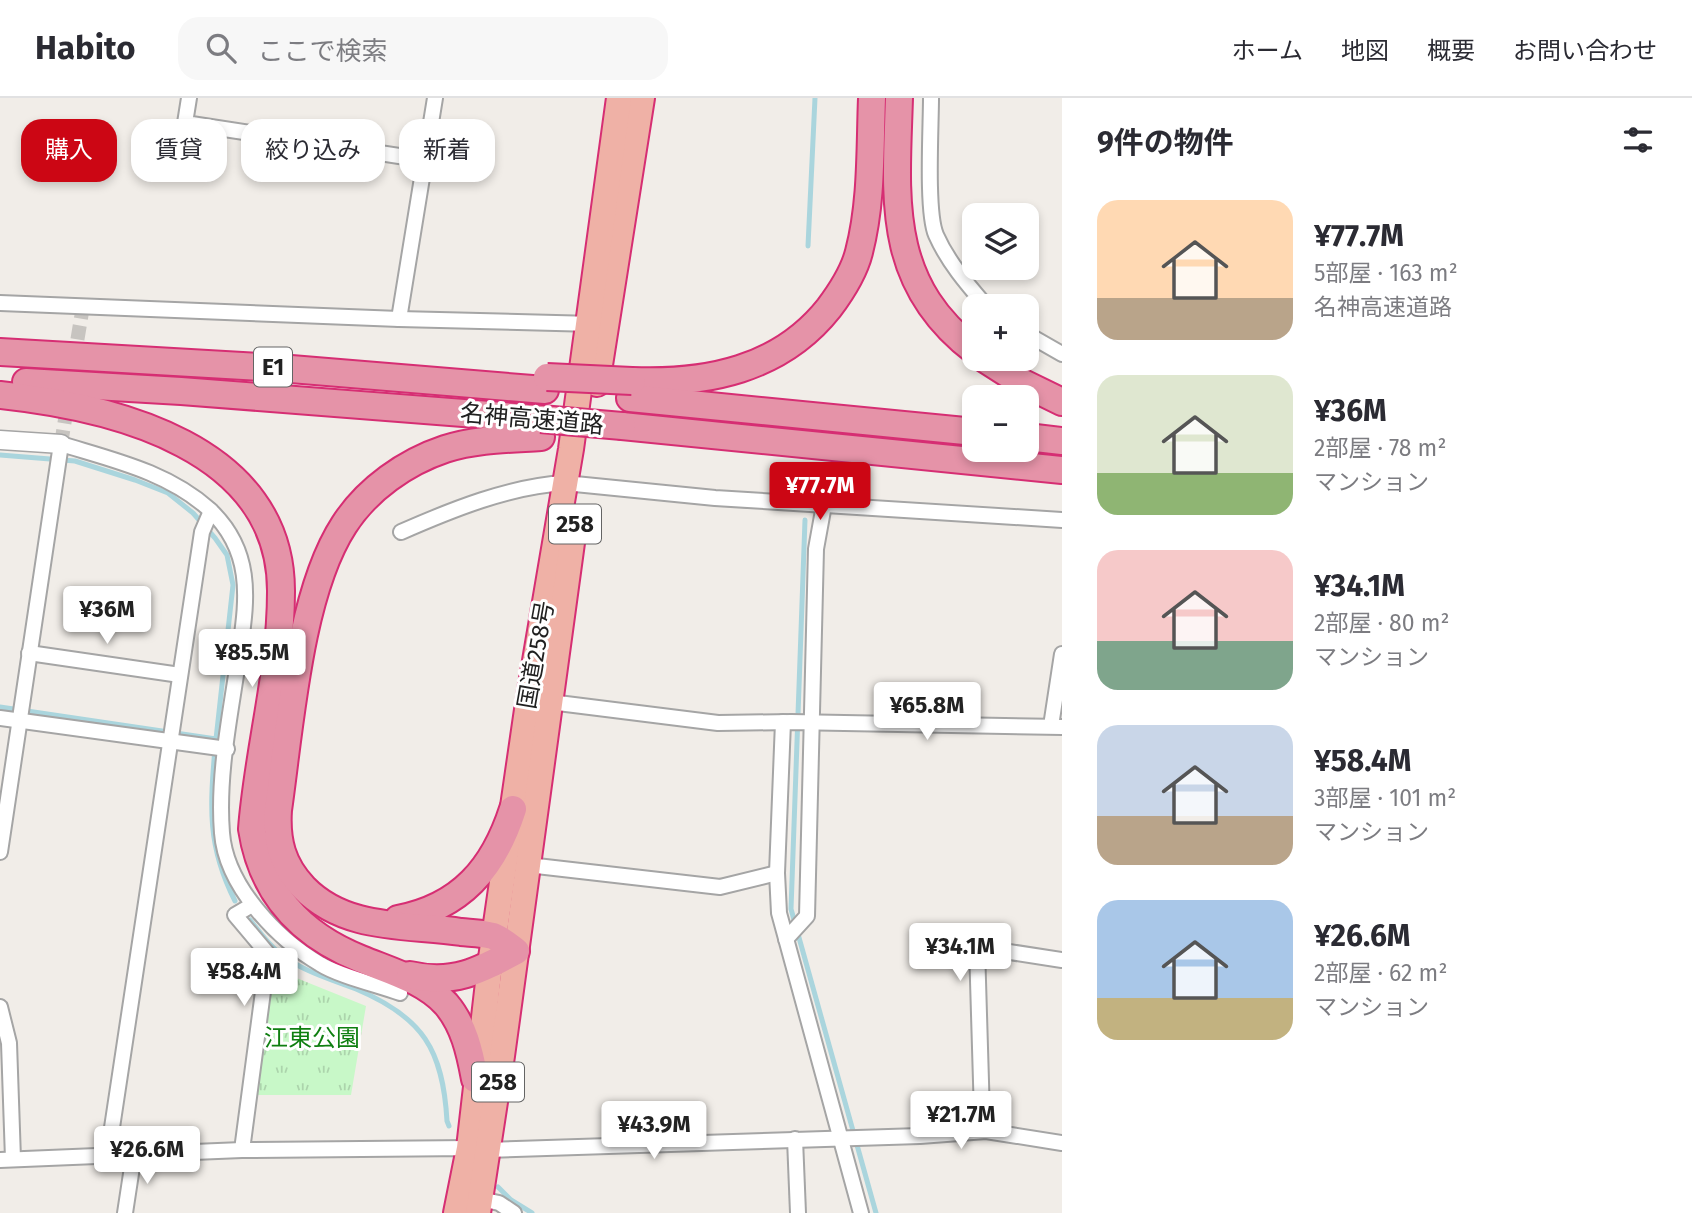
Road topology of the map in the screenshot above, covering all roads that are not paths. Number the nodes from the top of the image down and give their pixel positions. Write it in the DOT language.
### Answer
graph roads {
  1 [pos="189,98"];
  2 [pos="435,98"];
  3 [pos="619,98"];
  4 [pos="642,98"];
  5 [pos="872,98"];
  6 [pos="899,98"];
  7 [pos="931,98"];
  8 [pos="432,119"];
  9 [pos="399,156"];
  10 [pos="421,182"];
  11 [pos="976,294"];
  12 [pos="0,303"];
  13 [pos="399,319"];
  14 [pos="597,324"];
  15 [pos="962,339"];
  16 [pos="1039,341"];
  17 [pos="0,352"];
  18 [pos="1062,354"];
  19 [pos="1004,371"];
  20 [pos="0,381"];
  21 [pos="631,389"];
  22 [pos="0,395"];
  23 [pos="1062,402"];
  24 [pos="541,428"];
  25 [pos="962,430"];
  26 [pos="1039,439"];
  27 [pos="0,440"];
  28 [pos="1062,441"];
  29 [pos="59,455"];
  30 [pos="1062,470"];
  31 [pos="573,484"];
  32 [pos="824,505"];
  33 [pos="1062,520"];
  34 [pos="206,521"];
  35 [pos="401,532"];
  36 [pos="29,653"];
  37 [pos="1062,654"];
  38 [pos="180,675"];
  39 [pos="550,702"];
  40 [pos="20,713"];
  41 [pos="0,718"];
  42 [pos="797,722"];
  43 [pos="1056,726"];
  44 [pos="171,735"];
  45 [pos="219,748"];
  46 [pos="513,809"];
  47 [pos="0,852"];
  48 [pos="528,865"];
  49 [pos="777,873"];
  50 [pos="252,905"];
  51 [pos="362,920"];
  52 [pos="788,937"];
  53 [pos="505,944"];
  54 [pos="1062,961"];
  55 [pos="489,965"];
  56 [pos="398,983"];
  57 [pos="0,1007"];
  58 [pos="475,1079"];
  59 [pos="986,1131"];
  60 [pos="850,1137"];
  61 [pos="795,1139"];
  62 [pos="1062,1143"];
  63 [pos="478,1149"];
  64 [pos="242,1150"];
  65 [pos="108,1154"];
  66 [pos="134,1154"];
  67 [pos="7,1159"];
  68 [pos="479,1206"];
  69 [pos="125,1213"];
  70 [pos="456,1213"];
  71 [pos="514,1213"];
  72 [pos="799,1213"];
  73 [pos="861,1213"];
  1 -- 9 [label="street"];
  2 -- 8 [label="street"];
  3 -- 14 [label="highway, 国道258号 / 258"];
  4 -- 14 [label="highway, 国道258号 / 258"];
  5 -- 21 [label="highway"];
  6 -- 15 [label="highway"];
  7 -- 11 [label="street"];
  10 -- 13 [label="street"];
  12 -- 13 [label="street"];
  13 -- 14 [label="street"];
  14 -- 31 [label="highway, 国道258号 / 258"];
  16 -- 18 [label="street"];
  17 -- 21 [label="highway, 名神高速道路 / E1"];
  19 -- 23 [label="highway"];
  20 -- 24 [label="highway, 名神高速道路 / E1"];
  21 -- 25 [label="highway, 名神高速道路 / E1"];
  22 -- 56 [label="highway"];
  24 -- 30 [label="highway"];
  24 -- 51 [label="highway"];
  26 -- 28 [label="highway"];
  27 -- 29 [label="street"];
  29 -- 34 [label="street"];
  29 -- 36 [label="street"];
  31 -- 32 [label="street"];
  31 -- 35 [label="street"];
  31 -- 39 [label="highway, 国道258号 / 258"];
  31 -- 46 [label="highway, 国道258号 / 258"];
  32 -- 33 [label="street"];
  32 -- 42 [label="street"];
  34 -- 38 [label="street"];
  34 -- 45 [label="street"];
  36 -- 38 [label="street"];
  36 -- 40 [label="street"];
  37 -- 43 [label="street"];
  38 -- 44 [label="street"];
  39 -- 42 [label="street"];
  39 -- 48 [label="highway, 国道258号 / 258"];
  40 -- 41 [label="street"];
  40 -- 44 [label="street"];
  40 -- 47 [label="street"];
  42 -- 43 [label="street"];
  42 -- 49 [label="street"];
  42 -- 52 [label="street"];
  44 -- 45 [label="street"];
  44 -- 65 [label="street"];
  45 -- 50 [label="street"];
  46 -- 51 [label="highway"];
  46 -- 53 [label="highway, 国道258号 / 258"];
  48 -- 49 [label="street"];
  48 -- 53 [label="highway, 国道258号 / 258"];
  49 -- 52 [label="street"];
  50 -- 56 [label="street"];
  50 -- 64 [label="street"];
  51 -- 53 [label="highway"];
  52 -- 60 [label="street"];
  53 -- 55 [label="highway"];
  53 -- 63 [label="highway, 国道258号 / 258"];
  54 -- 59 [label="street"];
  55 -- 56 [label="highway"];
  55 -- 58 [label="highway, 国道258号 / 258"];
  56 -- 58 [label="highway"];
  57 -- 67 [label="street"];
  58 -- 63 [label="highway, 国道258号 / 258"];
  59 -- 60 [label="street"];
  59 -- 62 [label="street"];
  60 -- 61 [label="street"];
  60 -- 73 [label="street"];
  61 -- 63 [label="street"];
  61 -- 72 [label="street"];
  63 -- 64 [label="street"];
  63 -- 68 [label="highway, 国道258号 / 258"];
  63 -- 70 [label="highway, 国道258号 / 258"];
  64 -- 66 [label="street"];
  65 -- 66 [label="street"];
  65 -- 67 [label="street"];
  66 -- 69 [label="street"];
  68 -- 71 [label="street"];
}
